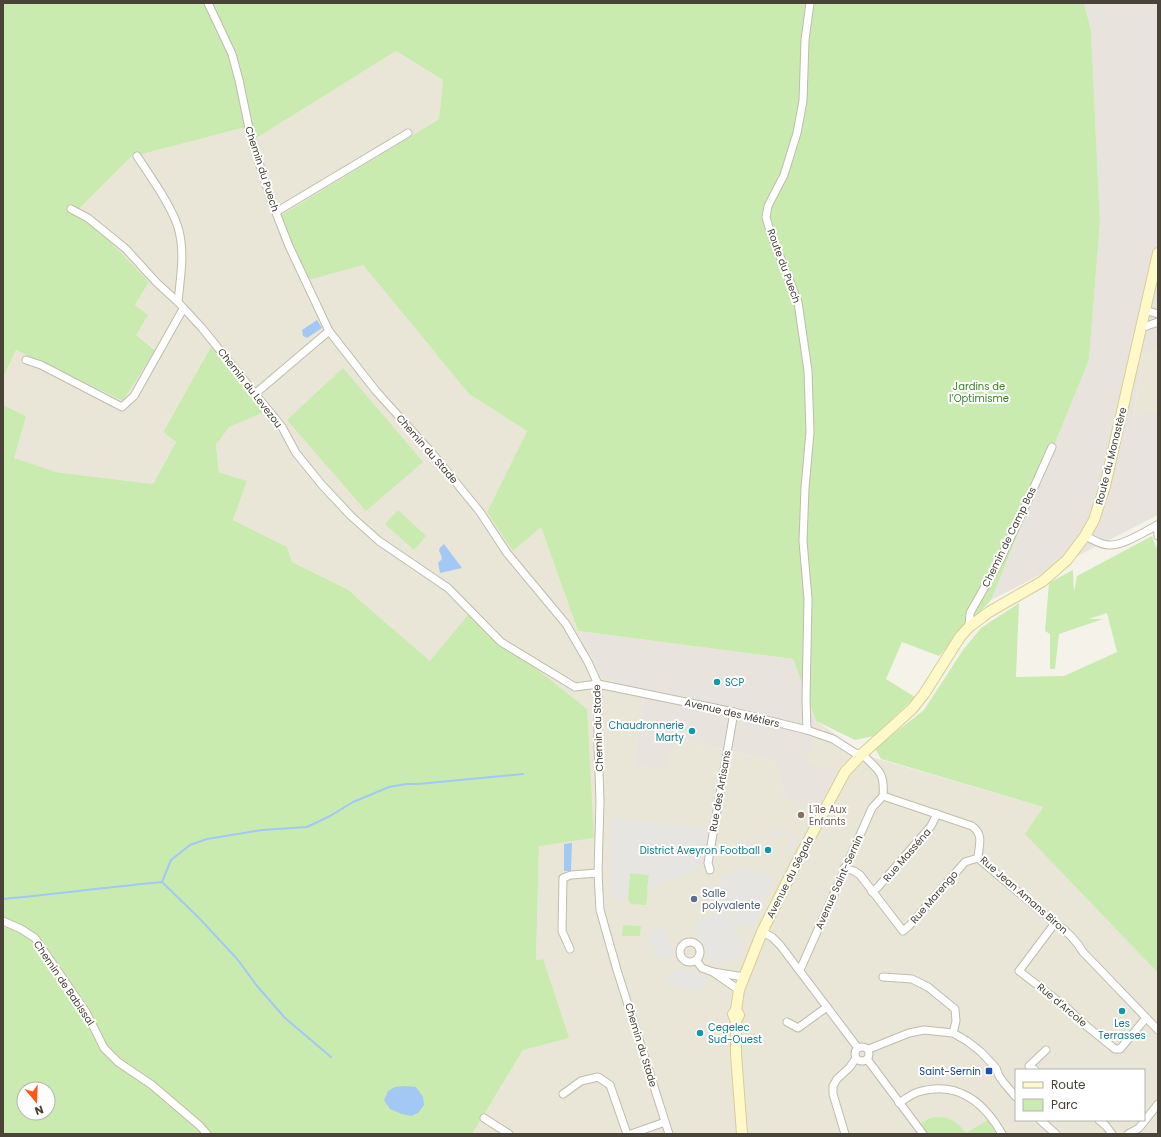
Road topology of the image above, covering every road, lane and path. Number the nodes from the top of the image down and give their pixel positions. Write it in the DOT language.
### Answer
graph roads {
  1 [pos="208,3"];
  2 [pos="810,3"];
  3 [pos="408,133"];
  4 [pos="137,156"];
  5 [pos="71,209"];
  6 [pos="276,212"];
  7 [pos="1158,253"];
  8 [pos="178,302"];
  9 [pos="183,309"];
  10 [pos="1145,310"];
  11 [pos="1158,314"];
  12 [pos="1158,322"];
  13 [pos="1141,328"];
  14 [pos="329,331"];
  15 [pos="26,360"];
  16 [pos="256,393"];
  17 [pos="1052,447"];
  18 [pos="1157,525"];
  19 [pos="1085,536"];
  20 [pos="1158,536"];
  21 [pos="969,627"];
  22 [pos="598,684"];
  23 [pos="575,686"];
  24 [pos="734,712"];
  25 [pos="807,730"];
  26 [pos="862,754"];
  27 [pos="883,796"];
  28 [pos="937,814"];
  29 [pos="978,858"];
  30 [pos="844,868"];
  31 [pos="710,870"];
  32 [pos="598,874"];
  33 [pos="872,892"];
  34 [pos="3,921"];
  35 [pos="1055,923"];
  36 [pos="762,932"];
  37 [pos="570,949"];
  38 [pos="696,960"];
  39 [pos="800,970"];
  40 [pos="713,972"];
  41 [pos="744,977"];
  42 [pos="883,977"];
  43 [pos="739,990"];
  44 [pos="827,1008"];
  45 [pos="1146,1018"];
  46 [pos="787,1022"];
  47 [pos="1158,1030"];
  48 [pos="953,1033"];
  49 [pos="858,1048"];
  50 [pos="869,1050"];
  51 [pos="1046,1050"];
  52 [pos="856,1058"];
  53 [pos="867,1059"];
  54 [pos="1034,1069"];
  55 [pos="563,1094"];
  56 [pos="1015,1096"];
  57 [pos="899,1103"];
  58 [pos="1158,1104"];
  59 [pos="484,1118"];
  60 [pos="1145,1120"];
  61 [pos="1041,1121"];
  62 [pos="1100,1121"];
  63 [pos="1145,1121"];
  64 [pos="665,1122"];
  65 [pos="207,1134"];
  66 [pos="508,1134"];
  67 [pos="627,1134"];
  68 [pos="631,1134"];
  69 [pos="669,1134"];
  70 [pos="742,1134"];
  71 [pos="844,1134"];
  72 [pos="922,1134"];
  73 [pos="1002,1134"];
  74 [pos="1056,1134"];
  75 [pos="1112,1134"];
  76 [pos="1128,1134"];
  1 -- 6 [label="street, Chemin du Puech"];
  2 -- 25 [label="street, Route du Puech"];
  3 -- 6 [label="street"];
  4 -- 8 [label="street"];
  5 -- 8 [label="street, Chemin du Levezou"];
  6 -- 14 [label="street, Chemin du Puech"];
  7 -- 10 [label="street, Route du Monastère"];
  8 -- 9 [label="street, Chemin du Levezou"];
  9 -- 15 [label="street"];
  9 -- 16 [label="street, Chemin du Levezou"];
  10 -- 11 [label="street"];
  10 -- 13 [label="street, Route du Monastère"];
  12 -- 13 [label="street"];
  13 -- 19 [label="street, Route du Monastère"];
  14 -- 16 [label="street"];
  14 -- 22 [label="street, Chemin du Stade"];
  16 -- 23 [label="street, Chemin du Levezou"];
  17 -- 21 [label="street, Chemin de Camp Bas"];
  18 -- 19 [label="street"];
  18 -- 20 [label="street"];
  19 -- 21 [label="street, Route du Monastère"];
  21 -- 26 [label="street, Route du Monastère"];
  22 -- 23 [label="street, Avenue des Métiers"];
  22 -- 24 [label="street, Avenue des Métiers"];
  22 -- 32 [label="street, Chemin du Stade"];
  24 -- 25 [label="street, Avenue des Métiers"];
  24 -- 31 [label="street, Rue des Artisans"];
  25 -- 26 [label="street, Avenue des Métiers"];
  26 -- 27 [label="street"];
  26 -- 36 [label="street, Avenue du Ségala"];
  27 -- 28 [label="street, Rue Jean Amans Biron"];
  27 -- 30 [label="street, Avenue Saint-Sernin"];
  28 -- 29 [label="street, Rue Jean Amans Biron"];
  28 -- 33 [label="street, Rue Masséna"];
  29 -- 33 [label="street, Rue Marengo"];
  29 -- 35 [label="street, Rue Jean Amans Biron"];
  30 -- 33 [label="street, Rue Marengo"];
  30 -- 39 [label="street, Avenue Saint-Sernin"];
  32 -- 37 [label="street"];
  32 -- 64 [label="street, Chemin du Stade"];
  34 -- 65 [label="street, Chemin de Babissal"];
  35 -- 45 [label="street, Rue Jean Amans Biron"];
  35 -- 45 [label="street, Rue d'Arcole"];
  36 -- 39 [label="street"];
  36 -- 41 [label="street, Avenue du Ségala"];
  38 -- 40 [label="street"];
  39 -- 44 [label="street"];
  40 -- 41 [label="street"];
  40 -- 43 [label="street"];
  41 -- 43 [label="street, Avenue du Ségala"];
  42 -- 48 [label="street"];
  43 -- 70 [label="street, Avenue du Ségala"];
  44 -- 46 [label="street"];
  44 -- 49 [label="street"];
  45 -- 47 [label="street, Rue Jean Amans Biron"];
  48 -- 50 [label="street"];
  48 -- 56 [label="street"];
  49 -- 50 [label="street"];
  49 -- 52 [label="street"];
  50 -- 53 [label="street"];
  51 -- 54 [label="street"];
  52 -- 53 [label="street"];
  52 -- 71 [label="street"];
  53 -- 57 [label="street"];
  55 -- 67 [label="street"];
  57 -- 72 [label="street"];
  57 -- 73 [label="street"];
  58 -- 60 [label="street"];
  59 -- 66 [label="street"];
  61 -- 74 [label="street"];
  62 -- 75 [label="street"];
  63 -- 76 [label="street"];
  64 -- 68 [label="street"];
  64 -- 69 [label="street, Chemin du Stade"];
}
